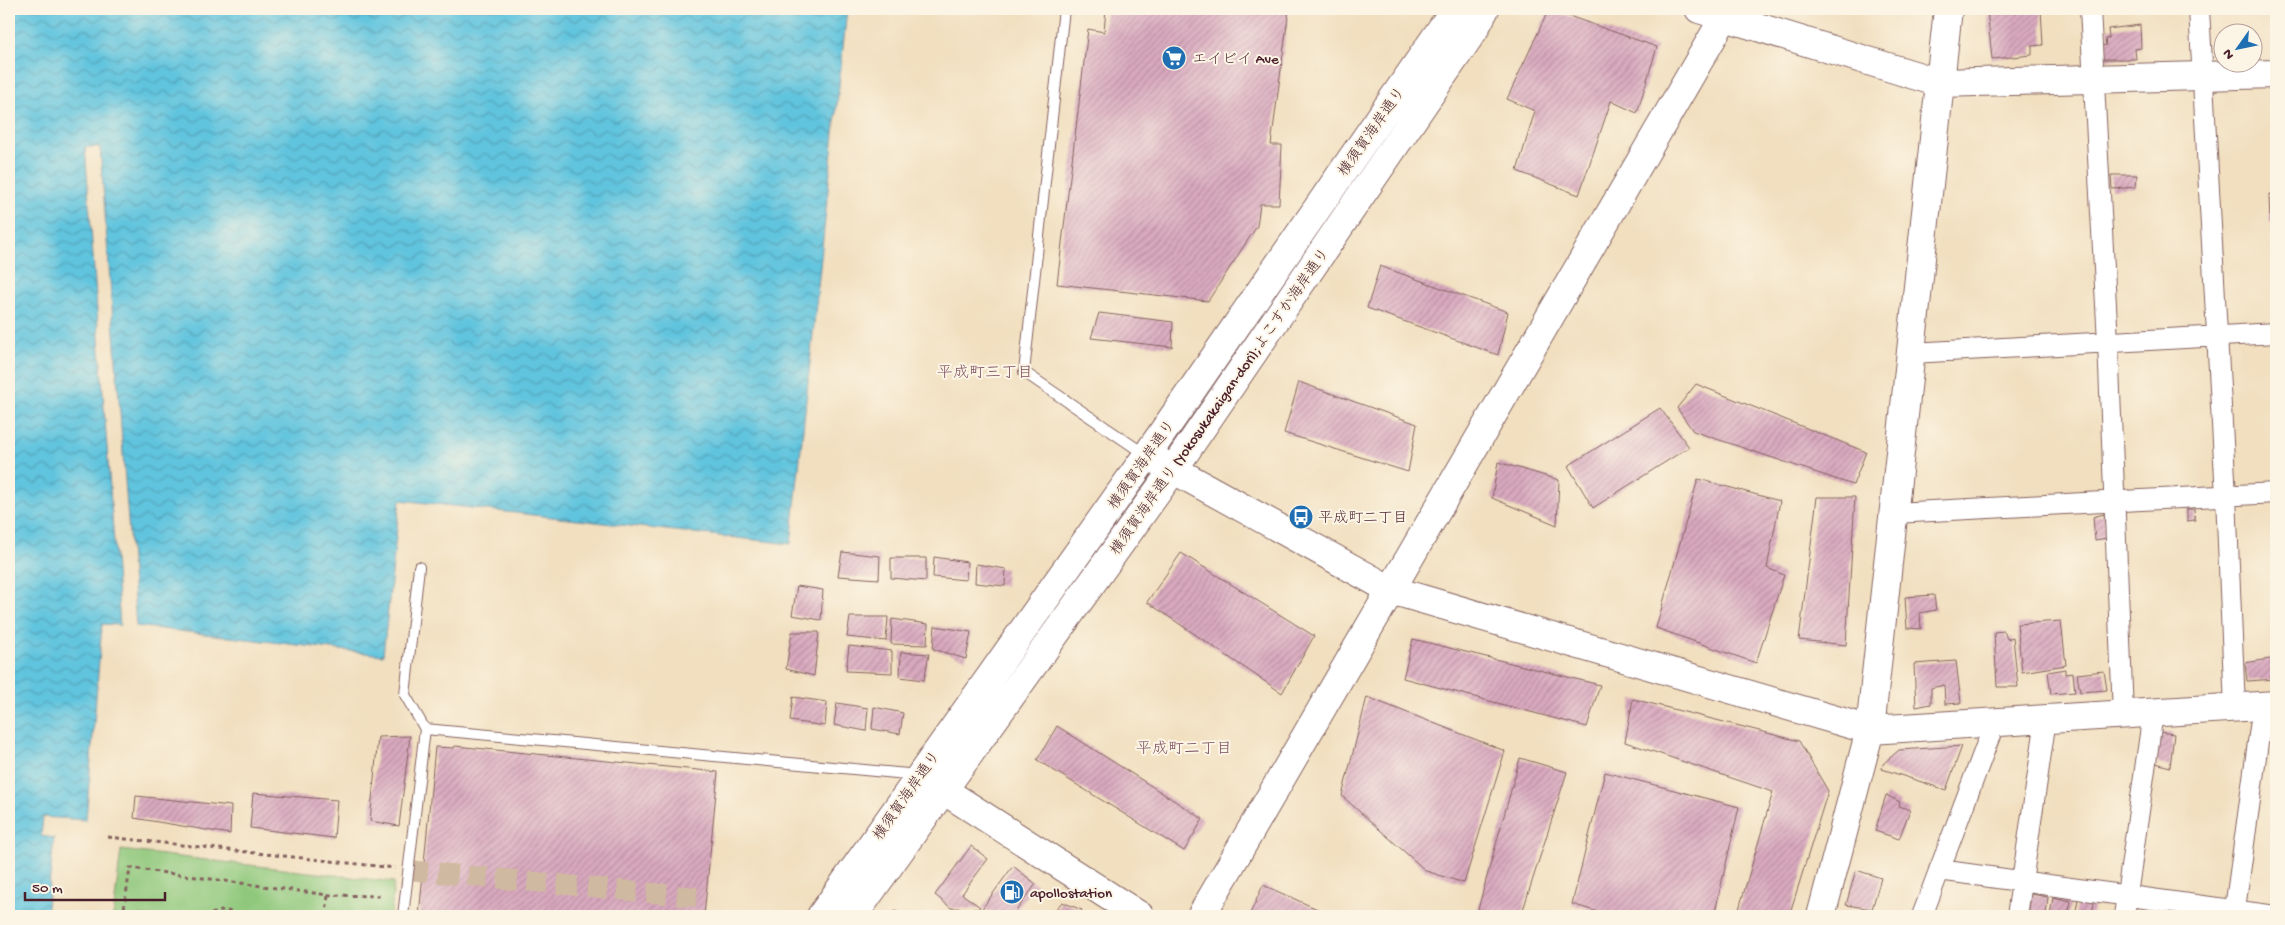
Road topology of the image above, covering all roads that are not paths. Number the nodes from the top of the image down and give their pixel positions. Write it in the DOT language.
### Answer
graph roads {
  1 [pos="1064,9"];
  2 [pos="1456,9"];
  3 [pos="1485,9"];
  4 [pos="1699,9"];
  5 [pos="1948,9"];
  6 [pos="2090,9"];
  7 [pos="2199,9"];
  8 [pos="1726,12"];
  9 [pos="2276,74"];
  10 [pos="2202,76"];
  11 [pos="2093,79"];
  12 [pos="1940,83"];
  13 [pos="2276,333"];
  14 [pos="2216,337"];
  15 [pos="2108,342"];
  16 [pos="1911,353"];
  17 [pos="1147,456"];
  18 [pos="1173,470"];
  19 [pos="2276,493"];
  20 [pos="2226,496"];
  21 [pos="2115,502"];
  22 [pos="1894,513"];
  23 [pos="419,567"];
  24 [pos="1391,590"];
  25 [pos="2269,705"];
  26 [pos="2235,708"];
  27 [pos="2153,713"];
  28 [pos="2123,714"];
  29 [pos="2046,719"];
  30 [pos="1994,722"];
  31 [pos="424,729"];
  32 [pos="1870,730"];
  33 [pos="920,776"];
  34 [pos="944,788"];
  35 [pos="1940,870"];
  36 [pos="2021,881"];
  37 [pos="2127,896"];
  38 [pos="2235,913"];
  39 [pos="403,916"];
  40 [pos="821,916"];
  41 [pos="853,916"];
  42 [pos="1140,916"];
  43 [pos="1201,916"];
  44 [pos="1820,916"];
  45 [pos="1922,916"];
  46 [pos="2017,916"];
  47 [pos="2124,916"];
  48 [pos="2276,916"];
  1 -- 17 [label="lane"];
  2 -- 17 [label="street, 横須賀海岸通り"];
  3 -- 18 [label="street, 横須賀海岸通り (Yokosukakaigan-dori);よこすか海岸通り"];
  4 -- 8 [label="street"];
  5 -- 12 [label="street"];
  6 -- 11 [label="street"];
  7 -- 10 [label="street"];
  8 -- 12 [label="street"];
  8 -- 24 [label="street"];
  9 -- 10 [label="street"];
  10 -- 11 [label="street"];
  10 -- 14 [label="street"];
  11 -- 12 [label="street"];
  11 -- 15 [label="street"];
  12 -- 16 [label="street"];
  13 -- 14 [label="street"];
  14 -- 15 [label="street"];
  14 -- 20 [label="street"];
  15 -- 16 [label="street"];
  15 -- 21 [label="street"];
  16 -- 22 [label="street"];
  17 -- 18 [label="street"];
  17 -- 33 [label="street, 横須賀海岸通り"];
  18 -- 24 [label="street"];
  18 -- 34 [label="street, 横須賀海岸通り (Yokosukakaigan-dori);よこすか海岸通り"];
  19 -- 20 [label="street"];
  20 -- 21 [label="street"];
  20 -- 26 [label="street"];
  21 -- 22 [label="street"];
  21 -- 28 [label="street"];
  22 -- 32 [label="street"];
  23 -- 31 [label="lane"];
  24 -- 32 [label="street"];
  24 -- 43 [label="street"];
  25 -- 26 [label="street"];
  25 -- 38 [label="street"];
  26 -- 27 [label="street"];
  27 -- 28 [label="street"];
  27 -- 37 [label="street"];
  28 -- 29 [label="street"];
  29 -- 30 [label="street"];
  29 -- 36 [label="street"];
  30 -- 32 [label="street"];
  30 -- 35 [label="street"];
  31 -- 33 [label="lane"];
  31 -- 39 [label="lane"];
  32 -- 44 [label="street"];
  33 -- 34 [label="street"];
  33 -- 40 [label="street, 横須賀海岸通り"];
  34 -- 41 [label="street, 横須賀海岸通り (Yokosukakaigan-dori);よこすか海岸通り"];
  34 -- 42 [label="street"];
  35 -- 36 [label="street"];
  35 -- 45 [label="street"];
  36 -- 37 [label="street"];
  36 -- 46 [label="street"];
  37 -- 38 [label="street"];
  37 -- 47 [label="street"];
  38 -- 48 [label="street"];
}
